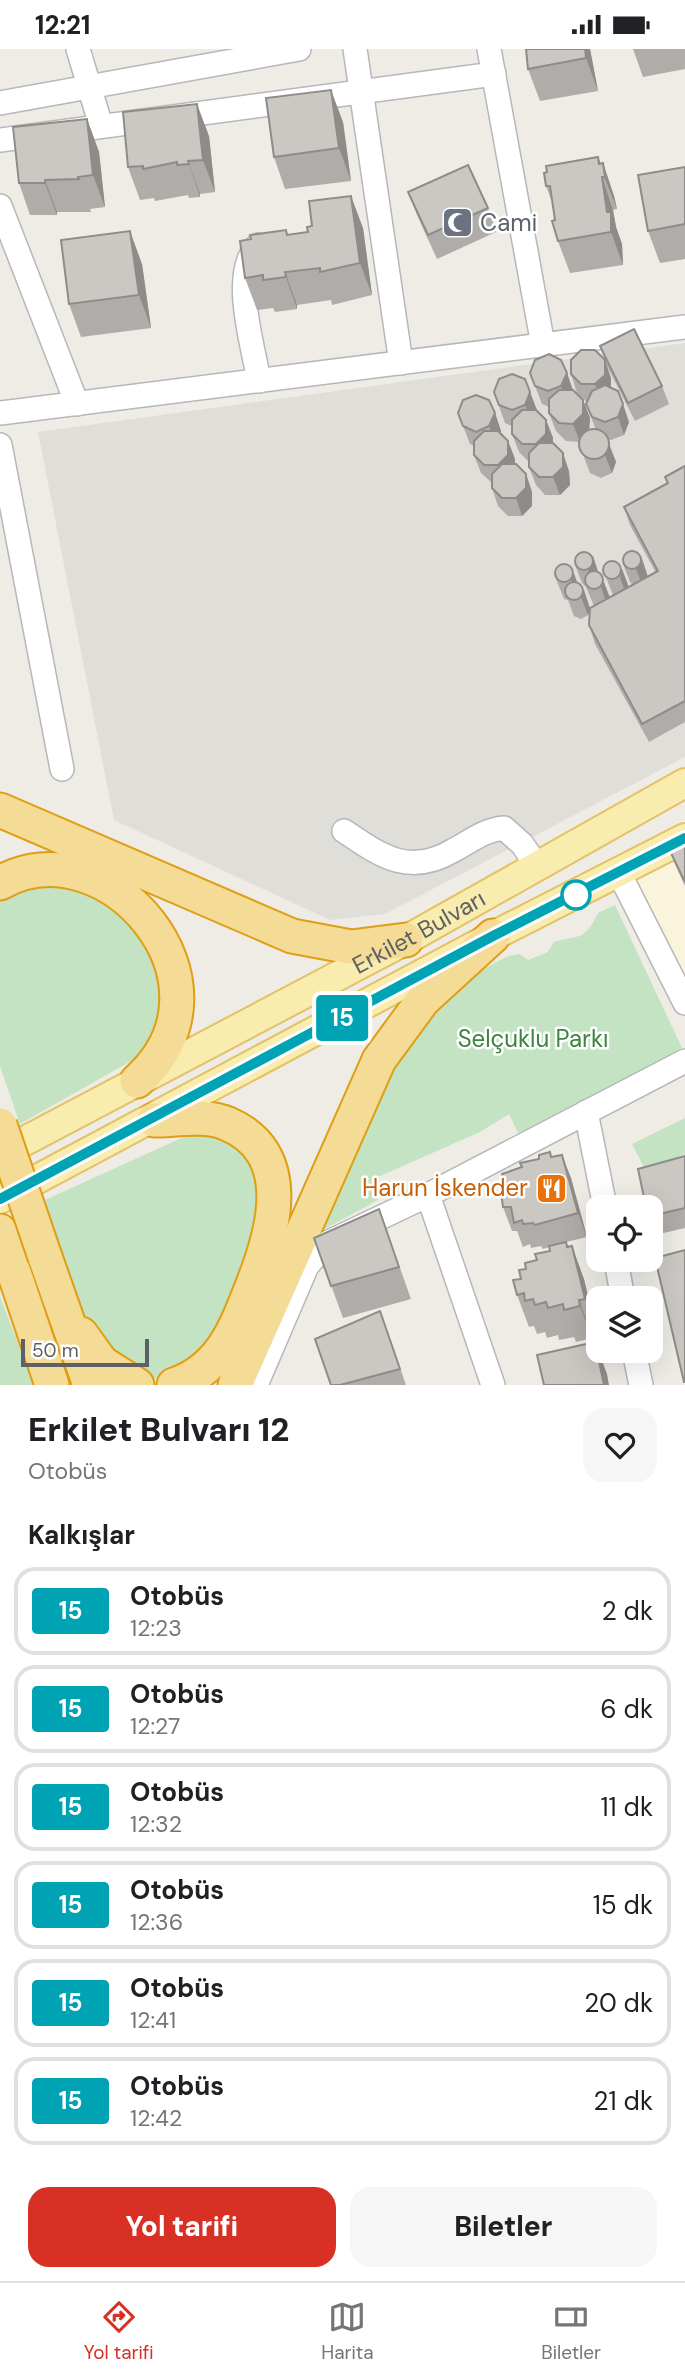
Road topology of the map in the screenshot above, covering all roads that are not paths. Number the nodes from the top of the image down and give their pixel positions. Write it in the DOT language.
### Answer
graph roads {
  1 [pos="78,49"];
  2 [pos="299,49"];
  3 [pos="355,49"];
  4 [pos="489,49"];
  5 [pos="494,74"];
  6 [pos="89,87"];
  7 [pos="362,92"];
  8 [pos="0,103"];
  9 [pos="101,127"];
  10 [pos="0,140"];
  11 [pos="0,206"];
  12 [pos="283,236"];
  13 [pos="685,327"];
  14 [pos="543,345"];
  15 [pos="401,363"];
  16 [pos="259,381"];
  17 [pos="77,404"];
  18 [pos="0,413"];
  19 [pos="0,445"];
  20 [pos="62,769"];
  21 [pos="685,783"];
  22 [pos="0,810"];
  23 [pos="344,831"];
  24 [pos="685,838"];
  25 [pos="537,866"];
  26 [pos="619,873"];
  27 [pos="0,883"];
  28 [pos="493,936"];
  29 [pos="406,940"];
  30 [pos="685,1003"];
  31 [pos="685,1061"];
  32 [pos="137,1081"];
  33 [pos="586,1112"];
  34 [pos="154,1120"];
  35 [pos="0,1125"];
  36 [pos="0,1154"];
  37 [pos="428,1195"];
  38 [pos="603,1195"];
  39 [pos="0,1199"];
  40 [pos="0,1231"];
  41 [pos="65,1312"];
  42 [pos="28,1317"];
  43 [pos="636,1363"];
  44 [pos="41,1385"];
  45 [pos="52,1385"];
  46 [pos="90,1385"];
  47 [pos="137,1385"];
  48 [pos="174,1385"];
  49 [pos="235,1385"];
  50 [pos="256,1385"];
  51 [pos="493,1385"];
  52 [pos="641,1385"];
  1 -- 6 [label="street"];
  2 -- 6 [label="street"];
  3 -- 7 [label="street"];
  4 -- 5 [label="street"];
  5 -- 7 [label="street"];
  5 -- 14 [label="street"];
  6 -- 8 [label="street"];
  6 -- 9 [label="street"];
  7 -- 9 [label="street"];
  7 -- 15 [label="street"];
  9 -- 10 [label="street"];
  11 -- 17 [label="street"];
  12 -- 16 [label="street"];
  13 -- 14 [label="street"];
  14 -- 15 [label="street"];
  15 -- 16 [label="street"];
  16 -- 17 [label="street"];
  17 -- 18 [label="street"];
  19 -- 20 [label="street"];
  21 -- 25 [label="main road, Erkilet Bulvarı"];
  22 -- 29 [label="highway"];
  23 -- 25 [label="street"];
  24 -- 26 [label="main road, Erkilet Bulvarı"];
  25 -- 29 [label="main road, Erkilet Bulvarı"];
  26 -- 28 [label="main road, Erkilet Bulvarı"];
  26 -- 30 [label="street"];
  27 -- 32 [label="highway"];
  28 -- 34 [label="main road, Erkilet Bulvarı"];
  28 -- 49 [label="highway"];
  29 -- 32 [label="main road, Erkilet Bulvarı"];
  31 -- 33 [label="street"];
  32 -- 36 [label="main road, Erkilet Bulvarı"];
  33 -- 37 [label="street"];
  33 -- 38 [label="street"];
  34 -- 39 [label="main road, Erkilet Bulvarı"];
  34 -- 48 [label="highway"];
  35 -- 41 [label="highway, bridge"];
  37 -- 50 [label="street"];
  37 -- 51 [label="street"];
  40 -- 42 [label="highway"];
  41 -- 46 [label="highway"];
  41 -- 47 [label="highway"];
  42 -- 44 [label="highway"];
  42 -- 45 [label="highway"];
  43 -- 52 [label="street"];
}
